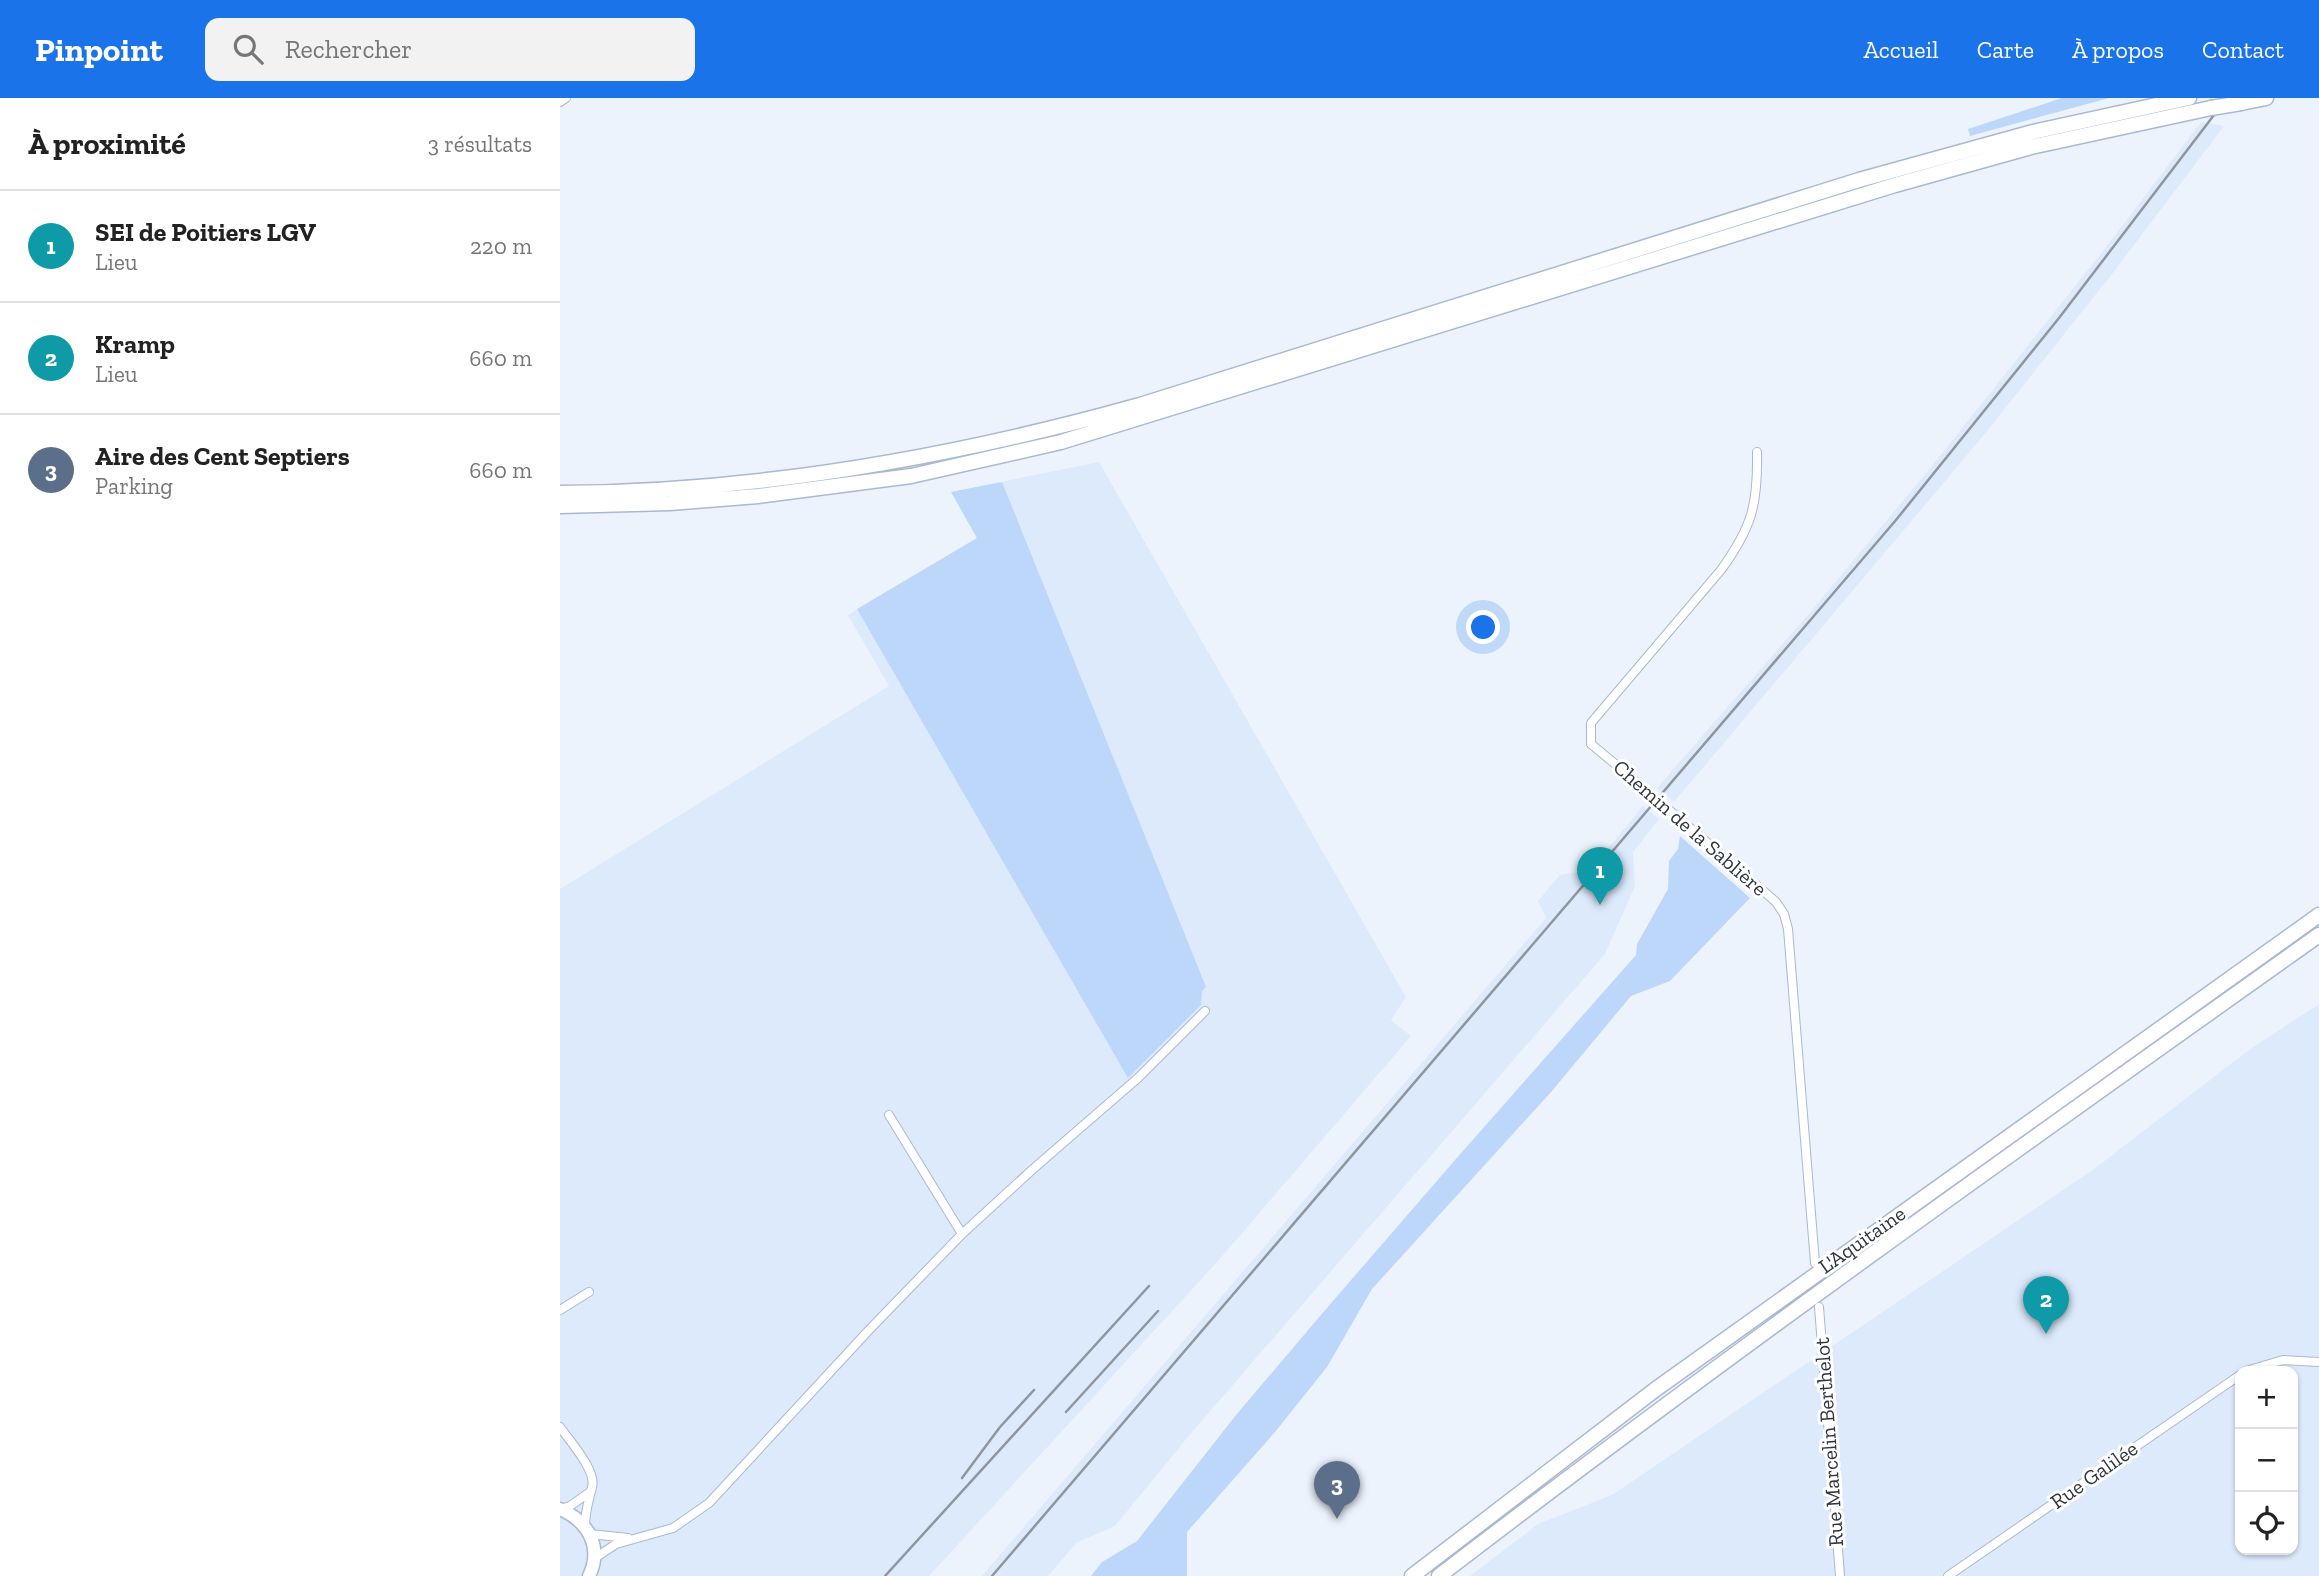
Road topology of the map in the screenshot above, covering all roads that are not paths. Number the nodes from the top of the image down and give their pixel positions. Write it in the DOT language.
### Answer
graph roads {
  1 [pos="566,98"];
  2 [pos="2171,98"];
  3 [pos="2189,98"];
  4 [pos="2266,98"];
  5 [pos="560,102"];
  6 [pos="2156,104"];
  7 [pos="1757,452"];
  8 [pos="560,494"];
  9 [pos="560,506"];
  10 [pos="2319,915"];
  11 [pos="2319,935"];
  12 [pos="1205,1011"];
  13 [pos="889,1115"];
  14 [pos="962,1234"];
  15 [pos="1815,1263"];
  16 [pos="589,1292"];
  17 [pos="1819,1307"];
  18 [pos="560,1310"];
  19 [pos="2319,1362"];
  20 [pos="2263,1366"];
  21 [pos="2235,1378"];
  22 [pos="560,1427"];
  23 [pos="590,1492"];
  24 [pos="560,1509"];
  25 [pos="588,1530"];
  26 [pos="638,1538"];
  27 [pos="593,1569"];
  28 [pos="1412,1576"];
  29 [pos="1438,1576"];
  30 [pos="1840,1576"];
  31 [pos="1948,1576"];
  1 -- 5 [label="street"];
  2 -- 6 [label="highway"];
  3 -- 6 [label="highway"];
  4 -- 9 [label="highway, bridge"];
  6 -- 8 [label="highway"];
  7 -- 15 [label="street, Chemin de la Sablière, bridge"];
  10 -- 28 [label="highway, L'Aquitaine"];
  11 -- 29 [label="highway, L'Aquitaine"];
  12 -- 14 [label="street"];
  13 -- 14 [label="street"];
  14 -- 26 [label="street"];
  16 -- 18 [label="street"];
  17 -- 30 [label="street, Rue Marcelin Berthelot"];
  19 -- 20 [label="street"];
  21 -- 31 [label="street, Rue Galilée"];
  22 -- 23 [label="street"];
  23 -- 24 [label="street"];
  23 -- 25 [label="street"];
  24 -- 25 [label="main road"];
  25 -- 26 [label="street"];
  25 -- 27 [label="main road"];
  26 -- 27 [label="street"];
}
